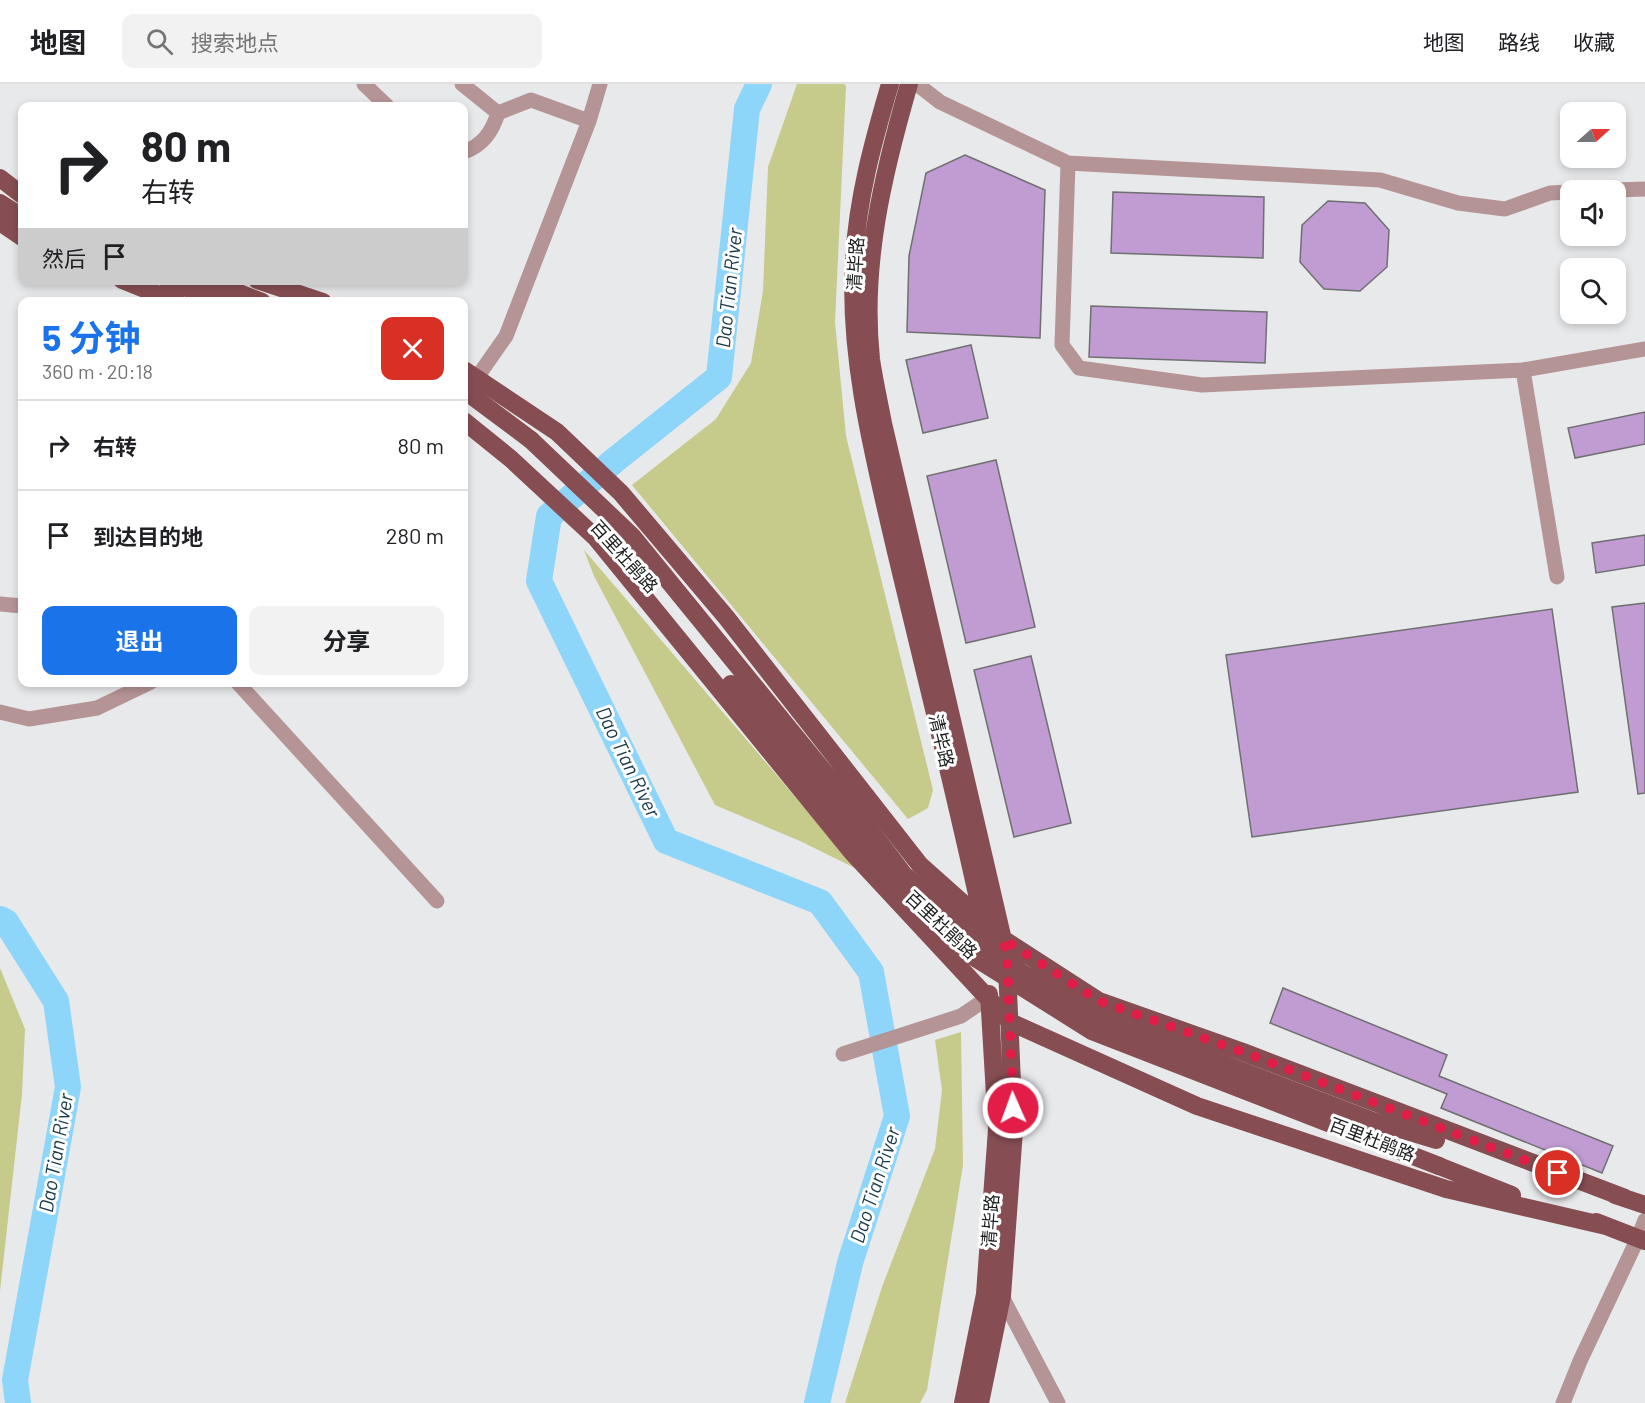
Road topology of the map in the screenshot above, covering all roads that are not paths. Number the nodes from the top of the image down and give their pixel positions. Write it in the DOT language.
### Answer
graph roads {
  1 [pos="364,84"];
  2 [pos="462,84"];
  3 [pos="600,84"];
  4 [pos="890,84"];
  5 [pos="909,84"];
  6 [pos="917,84"];
  7 [pos="383,102"];
  8 [pos="498,113"];
  9 [pos="589,121"];
  10 [pos="468,150"];
  11 [pos="1068,163"];
  12 [pos="0,167"];
  13 [pos="0,178"];
  14 [pos="18,178"];
  15 [pos="1645,189"];
  16 [pos="1626,190"];
  17 [pos="18,192"];
  18 [pos="1560,192"];
  19 [pos="0,202"];
  20 [pos="18,214"];
  21 [pos="0,222"];
  22 [pos="18,234"];
  23 [pos="134,285"];
  24 [pos="180,285"];
  25 [pos="219,285"];
  26 [pos="272,285"];
  27 [pos="164,297"];
  28 [pos="210,297"];
  29 [pos="249,297"];
  30 [pos="308,297"];
  31 [pos="1645,349"];
  32 [pos="1523,370"];
  33 [pos="468,382"];
  34 [pos="468,384"];
  35 [pos="468,384"];
  36 [pos="468,413"];
  37 [pos="468,424"];
  38 [pos="1557,577"];
  39 [pos="0,604"];
  40 [pos="18,606"];
  41 [pos="141,687"];
  42 [pos="242,687"];
  43 [pos="0,712"];
  44 [pos="437,901"];
  45 [pos="982,918"];
  46 [pos="1003,939"];
  47 [pos="989,998"];
  48 [pos="1010,1022"];
  49 [pos="843,1054"];
  50 [pos="1625,1198"];
  51 [pos="1645,1205"];
  52 [pos="1645,1220"];
  53 [pos="1606,1226"];
  54 [pos="1642,1239"];
  55 [pos="987,1274"];
  56 [pos="1002,1296"];
  57 [pos="963,1403"];
  58 [pos="980,1403"];
  59 [pos="1058,1403"];
  60 [pos="1563,1403"];
  1 -- 7 [label="street"];
  2 -- 8 [label="street"];
  3 -- 9 [label="street"];
  4 -- 45 [label="main road, 清毕路"];
  5 -- 46 [label="main road"];
  6 -- 11 [label="street"];
  8 -- 9 [label="street"];
  8 -- 10 [label="street"];
  9 -- 33 [label="street"];
  11 -- 18 [label="street"];
  11 -- 32 [label="street"];
  12 -- 14 [label="main road"];
  13 -- 17 [label="main road"];
  15 -- 16 [label="street"];
  19 -- 20 [label="main road"];
  21 -- 22 [label="main road"];
  23 -- 27 [label="main road"];
  24 -- 28 [label="main road"];
  25 -- 29 [label="main road"];
  26 -- 30 [label="main road"];
  31 -- 32 [label="street"];
  32 -- 38 [label="street"];
  34 -- 45 [label="main road"];
  35 -- 50 [label="main road, 百里杜鹃路, bridge"];
  36 -- 53 [label="main road, 百里杜鹃路, bridge"];
  37 -- 47 [label="main road"];
  39 -- 40 [label="street"];
  41 -- 43 [label="street"];
  42 -- 44 [label="street"];
  45 -- 46 [label="main road"];
  45 -- 47 [label="main road, 清毕路"];
  46 -- 48 [label="main road"];
  46 -- 50 [label="main road"];
  47 -- 48 [label="main road"];
  47 -- 49 [label="street"];
  47 -- 55 [label="main road, 清毕路"];
  48 -- 53 [label="main road"];
  48 -- 56 [label="main road"];
  50 -- 51 [label="main road, 百里杜鹃路"];
  52 -- 54 [label="street"];
  53 -- 54 [label="main road, 百里杜鹃路"];
  54 -- 60 [label="street"];
  55 -- 56 [label="street"];
  55 -- 57 [label="main road, 清毕路"];
  56 -- 58 [label="main road"];
  56 -- 59 [label="street"];
}
